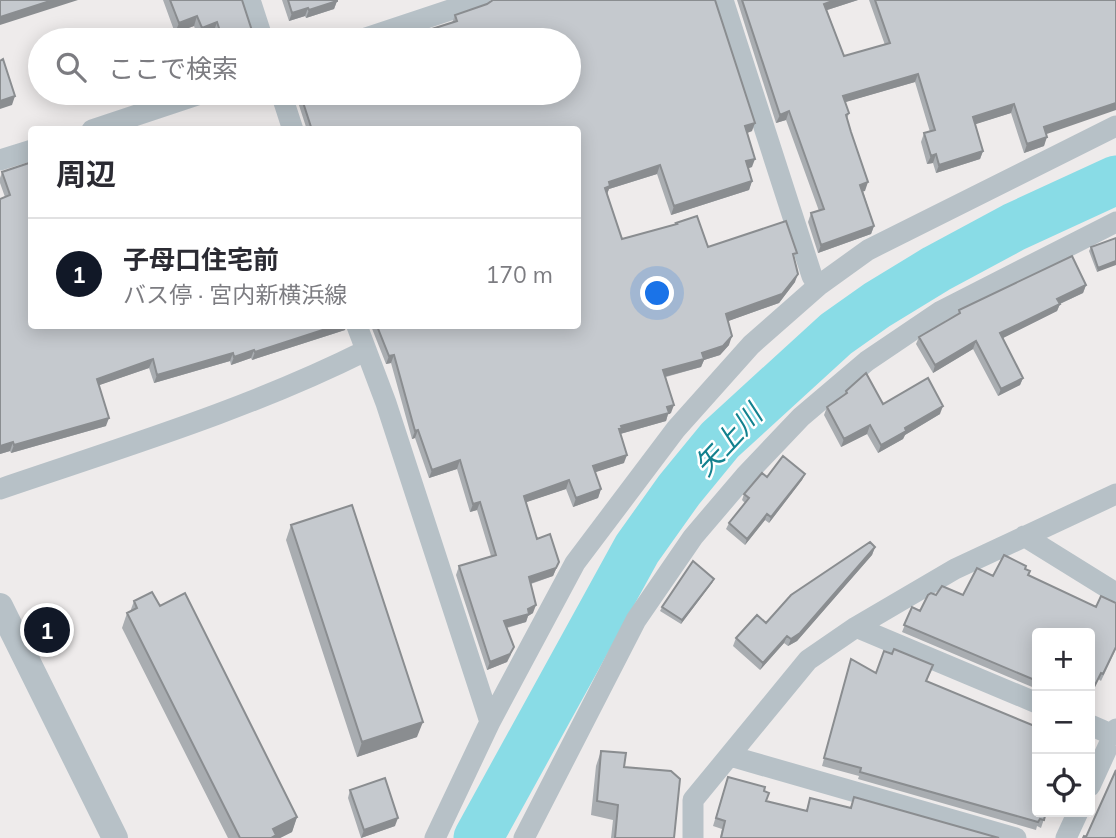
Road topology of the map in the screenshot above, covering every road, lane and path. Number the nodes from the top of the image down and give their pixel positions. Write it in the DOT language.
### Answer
graph roads {
  1 [pos="250,0"];
  2 [pos="480,0"];
  3 [pos="723,0"];
  4 [pos="259,28"];
  5 [pos="396,28"];
  6 [pos="167,105"];
  7 [pos="285,105"];
  8 [pos="104,126"];
  9 [pos="292,126"];
  10 [pos="1116,127"];
  11 [pos="28,151"];
  12 [pos="0,160"];
  13 [pos="1116,222"];
  14 [pos="818,286"];
  15 [pos="358,329"];
  16 [pos="365,351"];
  17 [pos="0,489"];
  18 [pos="1116,494"];
  19 [pos="1024,536"];
  20 [pos="1116,593"];
  21 [pos="0,606"];
  22 [pos="856,628"];
  23 [pos="1032,702"];
  24 [pos="490,722"];
  25 [pos="1095,726"];
  26 [pos="1114,732"];
  27 [pos="730,756"];
  28 [pos="1095,775"];
  29 [pos="1076,817"];
  30 [pos="115,838"];
  31 [pos="435,838"];
  32 [pos="524,838"];
  33 [pos="693,838"];
  34 [pos="1016,838"];
  35 [pos="1066,838"];
  1 -- 4 [label="street"];
  2 -- 5 [label="street"];
  3 -- 14 [label="street"];
  6 -- 8 [label="street"];
  7 -- 9 [label="street"];
  10 -- 14 [label="street"];
  11 -- 12 [label="street"];
  13 -- 32 [label="street"];
  14 -- 24 [label="street"];
  15 -- 16 [label="street"];
  16 -- 17 [label="street"];
  16 -- 24 [label="street"];
  18 -- 19 [label="street"];
  19 -- 20 [label="street"];
  19 -- 22 [label="street"];
  21 -- 30 [label="street"];
  22 -- 23 [label="street"];
  22 -- 27 [label="street"];
  24 -- 31 [label="street"];
  25 -- 26 [label="street"];
  26 -- 28 [label="street"];
  27 -- 33 [label="street"];
  27 -- 34 [label="street"];
  29 -- 35 [label="street"];
}
